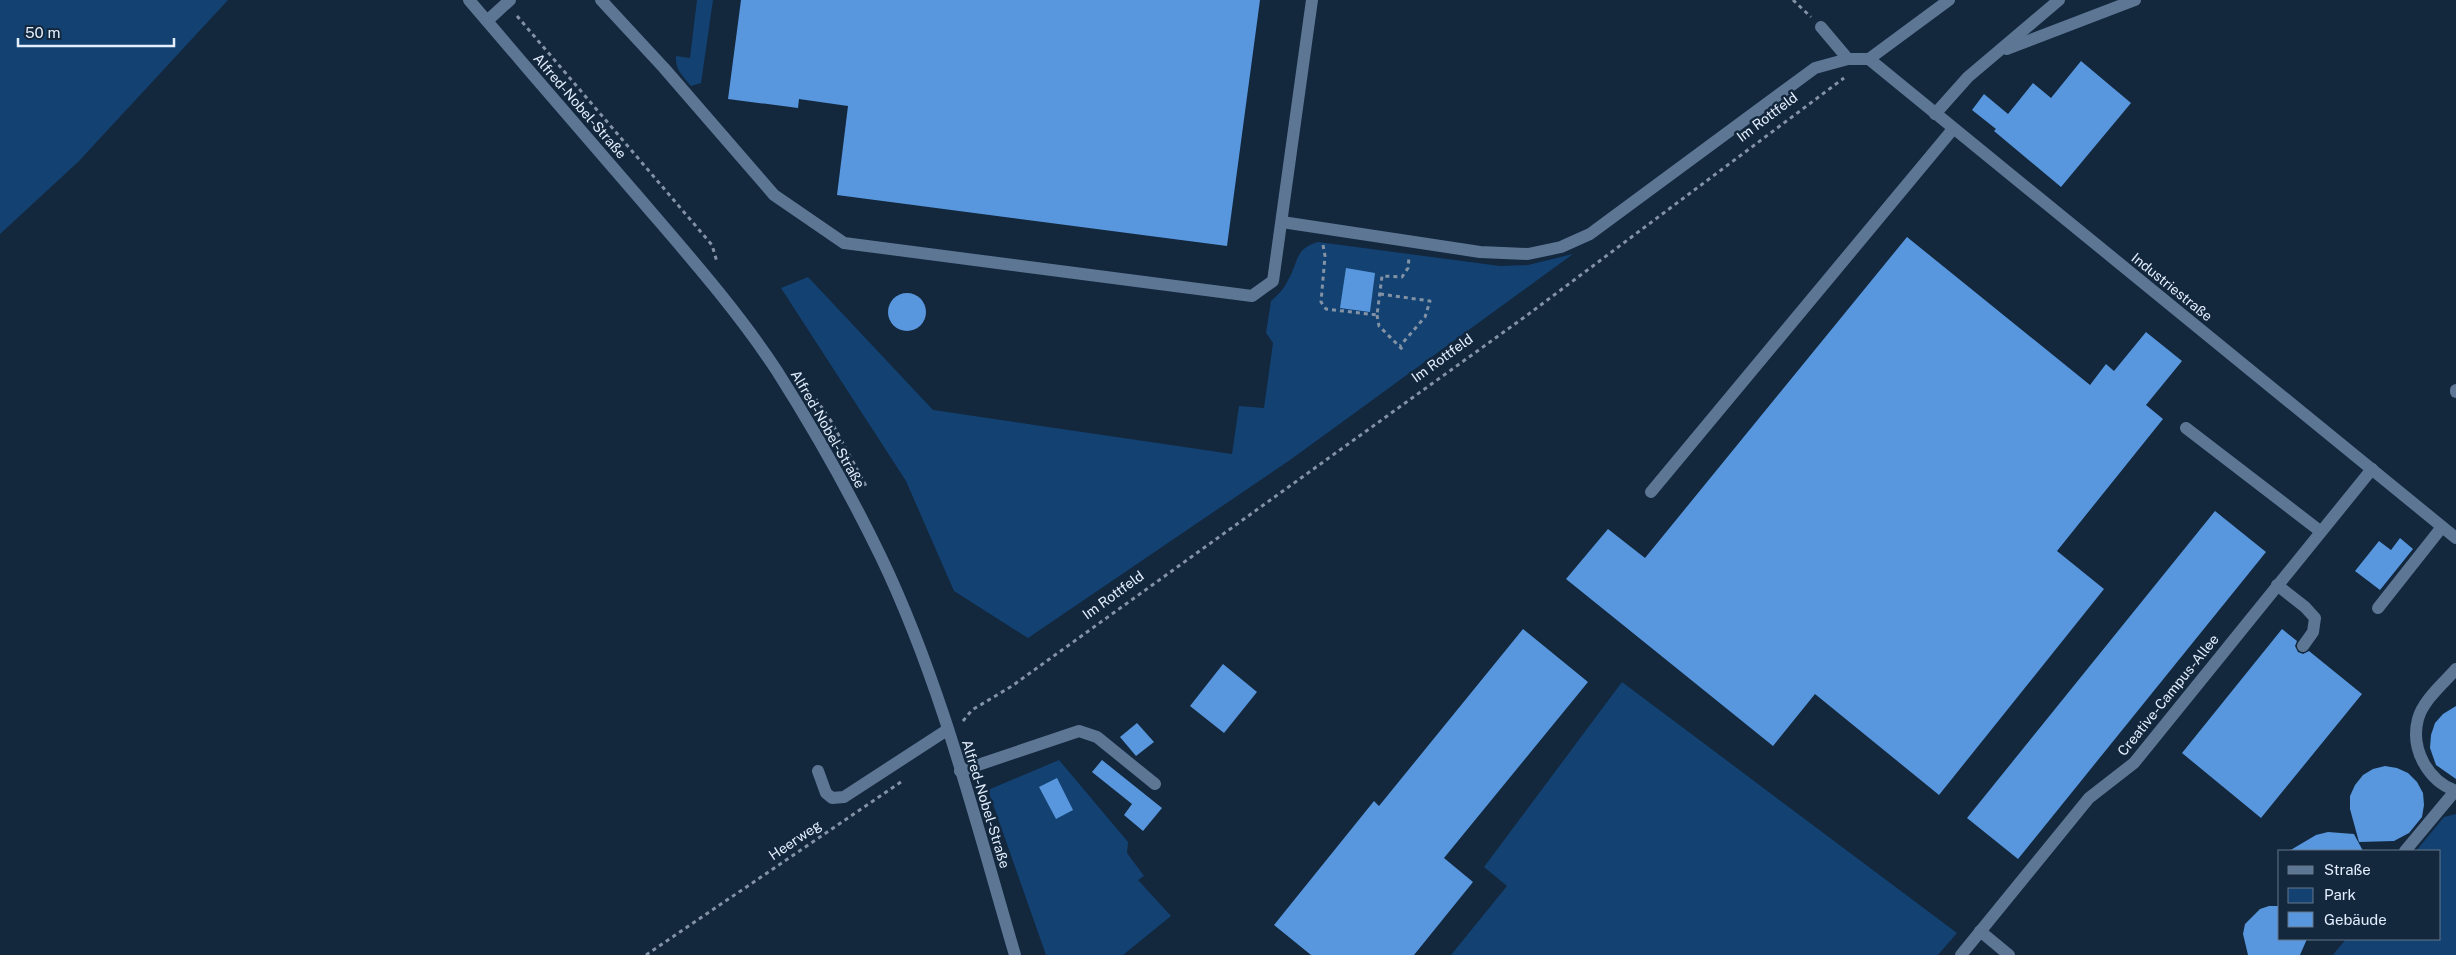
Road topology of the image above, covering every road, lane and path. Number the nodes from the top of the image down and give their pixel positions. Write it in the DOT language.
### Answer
graph roads {
  1 [pos="469,0"];
  2 [pos="510,0"];
  3 [pos="601,0"];
  4 [pos="1312,0"];
  5 [pos="1794,0"];
  6 [pos="1949,0"];
  7 [pos="2059,0"];
  8 [pos="2135,0"];
  9 [pos="487,21"];
  10 [pos="1821,27"];
  11 [pos="1997,53"];
  12 [pos="1848,59"];
  13 [pos="1869,59"];
  14 [pos="1845,77"];
  15 [pos="1935,114"];
  16 [pos="1952,129"];
  17 [pos="1282,222"];
  18 [pos="1320,228"];
  19 [pos="1412,241"];
  20 [pos="1380,294"];
  21 [pos="1377,315"];
  22 [pos="1400,346"];
  23 [pos="1404,351"];
  24 [pos="2186,428"];
  25 [pos="2372,469"];
  26 [pos="1651,492"];
  27 [pos="2442,527"];
  28 [pos="2320,531"];
  29 [pos="2456,538"];
  30 [pos="2276,585"];
  31 [pos="2378,608"];
  32 [pos="2303,646"];
  33 [pos="2456,669"];
  34 [pos="948,733"];
  35 [pos="818,771"];
  36 [pos="960,771"];
  37 [pos="905,779"];
  38 [pos="1155,784"];
  39 [pos="2455,791"];
  40 [pos="2406,850"];
  41 [pos="1980,931"];
  42 [pos="646,955"];
  43 [pos="1016,955"];
  44 [pos="1961,955"];
  45 [pos="2009,955"];
  1 -- 9 [label="street, Alfred-Nobel-Straße"];
  2 -- 9 [label="street"];
  3 -- 17 [label="street"];
  4 -- 17 [label="street"];
  5 -- 10 [label="path"];
  6 -- 13 [label="street"];
  7 -- 11 [label="street"];
  8 -- 11 [label="street"];
  9 -- 34 [label="street, Alfred-Nobel-Straße"];
  10 -- 12 [label="street"];
  11 -- 15 [label="street"];
  12 -- 13 [label="street"];
  12 -- 19 [label="street"];
  13 -- 15 [label="street, Industriestraße"];
  14 -- 34 [label="path, Im Rottfeld"];
  15 -- 16 [label="street, Industriestraße"];
  16 -- 25 [label="street, Industriestraße"];
  16 -- 26 [label="street"];
  17 -- 18 [label="street"];
  18 -- 19 [label="street"];
  18 -- 21 [label="path"];
  19 -- 20 [label="path"];
  20 -- 21 [label="path"];
  20 -- 22 [label="path"];
  21 -- 22 [label="path"];
  22 -- 23 [label="path"];
  24 -- 28 [label="street"];
  25 -- 27 [label="street, Industriestraße"];
  25 -- 28 [label="street, Creative-Campus-Allee"];
  27 -- 29 [label="street, Industriestraße"];
  27 -- 31 [label="street"];
  28 -- 30 [label="street, Creative-Campus-Allee"];
  30 -- 32 [label="street"];
  30 -- 41 [label="street, Creative-Campus-Allee"];
  33 -- 39 [label="street"];
  34 -- 35 [label="street"];
  34 -- 36 [label="street, Alfred-Nobel-Straße"];
  36 -- 38 [label="street"];
  36 -- 43 [label="street, Alfred-Nobel-Straße"];
  37 -- 42 [label="path, Heerweg"];
  39 -- 40 [label="street"];
  41 -- 44 [label="street, Creative-Campus-Allee"];
  41 -- 45 [label="street"];
}
